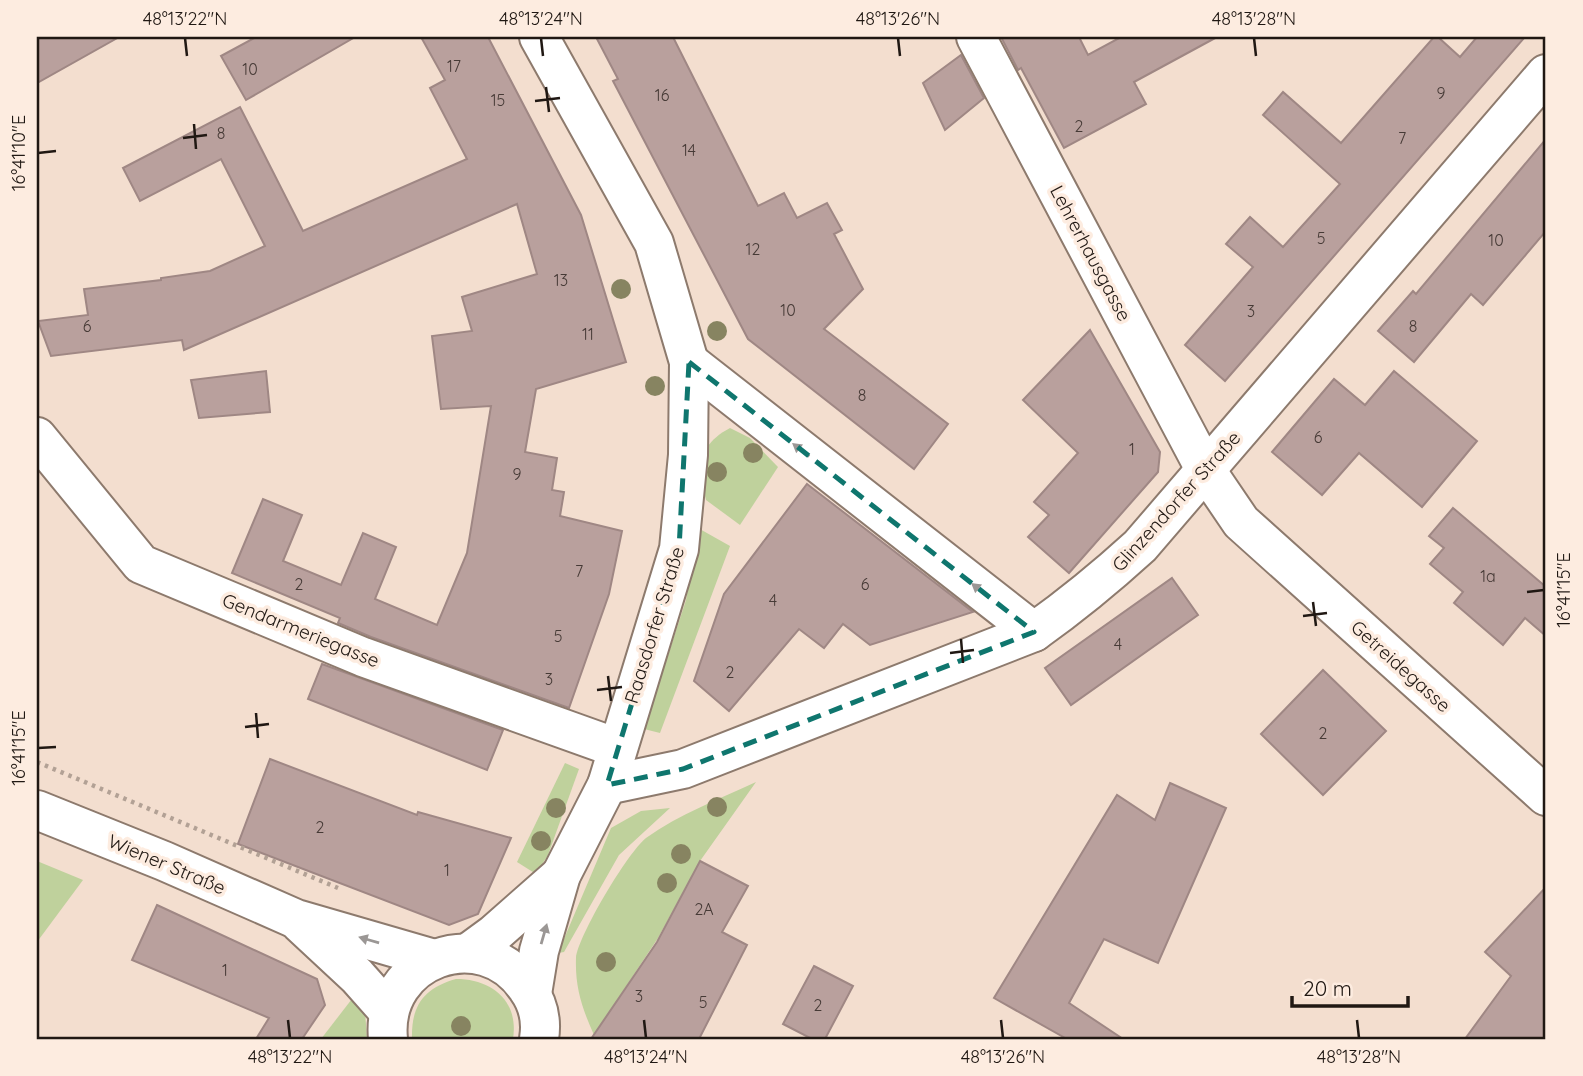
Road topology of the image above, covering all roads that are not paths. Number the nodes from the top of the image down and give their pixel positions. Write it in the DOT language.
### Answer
graph roads {
  1 [pos="539,37"];
  2 [pos="976,37"];
  3 [pos="1546,74"];
  4 [pos="689,362"];
  5 [pos="37,437"];
  6 [pos="1205,469"];
  7 [pos="1034,632"];
  8 [pos="617,748"];
  9 [pos="607,785"];
  10 [pos="1546,796"];
  11 [pos="37,810"];
  12 [pos="561,875"];
  13 [pos="296,919"];
  14 [pos="451,956"];
  15 [pos="532,994"];
  16 [pos="389,1026"];
  17 [pos="542,1037"];
  1 -- 4 [label="main road, Raasdorfer Straße"];
  2 -- 6 [label="main road, Lehrerhausgasse"];
  3 -- 6 [label="main road, Glinzendorfer Straße"];
  7 -- 4 [label="main road, one-way"];
  4 -- 8 [label="main road, Raasdorfer Straße"];
  5 -- 8 [label="main road, Gendarmeriegasse"];
  6 -- 7 [label="main road, Glinzendorfer Straße"];
  6 -- 10 [label="main road, Getreidegasse"];
  7 -- 9 [label="main road, Glinzendorfer Straße"];
  8 -- 9 [label="main road, Raasdorfer Straße"];
  9 -- 12 [label="main road, Raasdorfer Straße"];
  11 -- 13 [label="main road, Wiener Straße"];
  12 -- 14 [label="main road, Raasdorfer Straße"];
  15 -- 12 [label="main road, Raasdorfer Straße, one-way"];
  14 -- 13 [label="main road, Wiener Straße, one-way"];
  13 -- 16 [label="main road, Wiener Straße"];
  14 -- 15 [label="main road, Wiener Straße"];
  14 -- 16 [label="main road, Raasdorfer Straße"];
  15 -- 17 [label="main road"];
}
